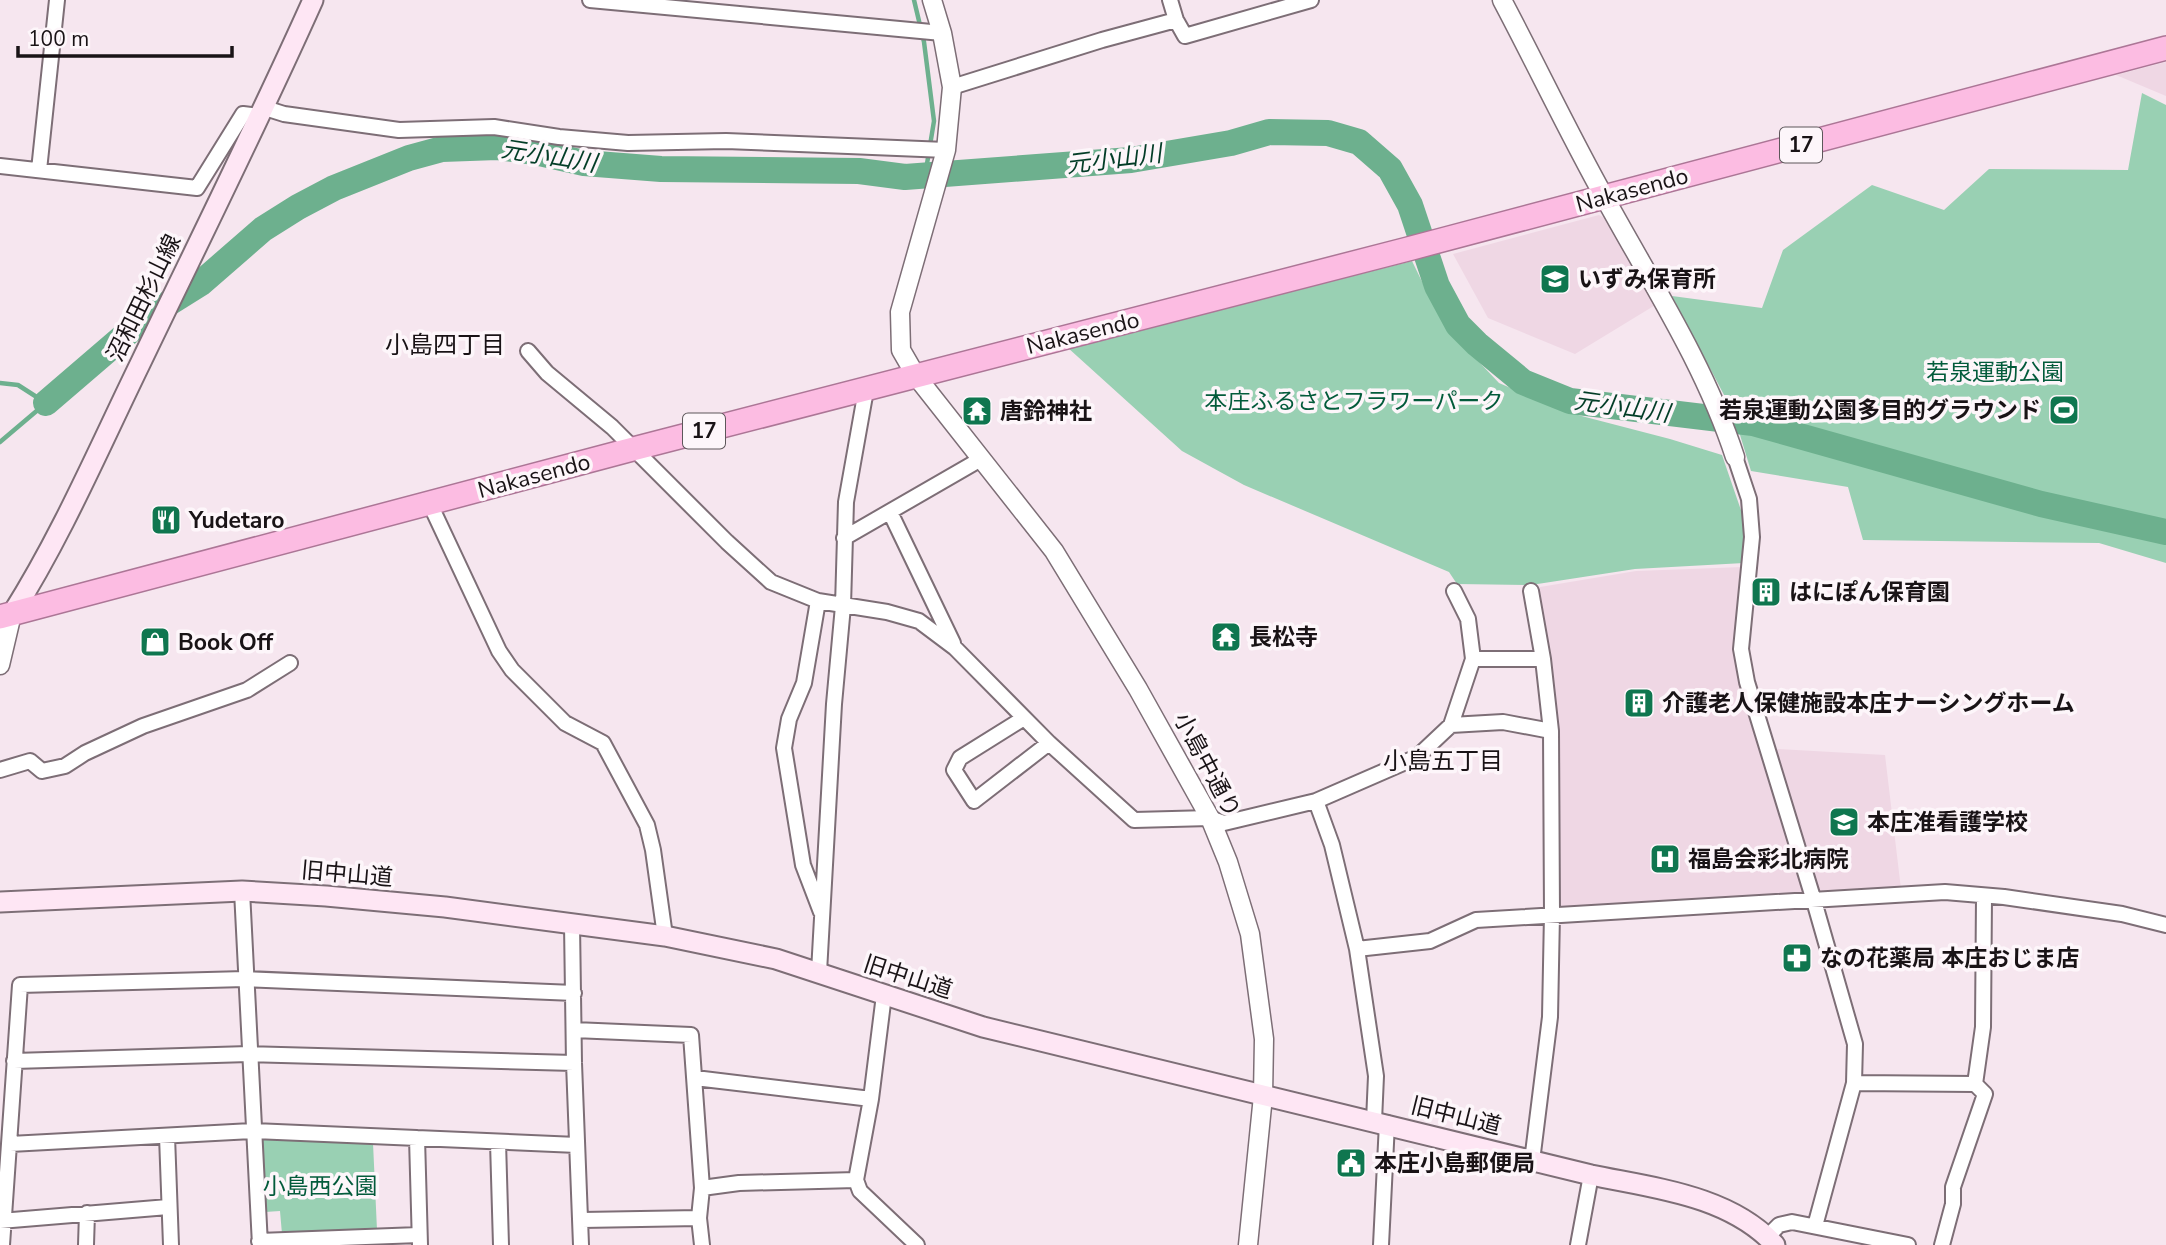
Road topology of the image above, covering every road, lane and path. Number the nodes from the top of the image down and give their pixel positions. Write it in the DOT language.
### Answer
graph roads {
  1 [pos="57,0"];
  2 [pos="313,0"];
  3 [pos="590,0"];
  4 [pos="932,0"];
  5 [pos="1170,0"];
  6 [pos="1311,0"];
  7 [pos="1502,0"];
  8 [pos="1176,20"];
  9 [pos="942,33"];
  10 [pos="2166,48"];
  11 [pos="952,87"];
  12 [pos="263,112"];
  13 [pos="944,156"];
  14 [pos="0,166"];
  15 [pos="39,170"];
  16 [pos="1604,197"];
  17 [pos="528,351"];
  18 [pos="916,376"];
  19 [pos="866,390"];
  20 [pos="633,449"];
  21 [pos="1735,457"];
  22 [pos="981,459"];
  23 [pos="430,504"];
  24 [pos="890,512"];
  25 [pos="844,538"];
  26 [pos="1454,591"];
  27 [pos="1531,591"];
  28 [pos="818,601"];
  29 [pos="843,606"];
  30 [pos="6,615"];
  31 [pos="955,648"];
  32 [pos="1473,659"];
  33 [pos="1543,659"];
  34 [pos="290,663"];
  35 [pos="0,665"];
  36 [pos="1024,718"];
  37 [pos="1451,725"];
  38 [pos="1551,731"];
  39 [pos="1049,743"];
  40 [pos="0,770"];
  41 [pos="1316,801"];
  42 [pos="1210,818"];
  43 [pos="242,891"];
  44 [pos="1984,897"];
  45 [pos="1814,901"];
  46 [pos="0,902"];
  47 [pos="1552,914"];
  48 [pos="824,919"];
  49 [pos="572,924"];
  50 [pos="2166,925"];
  51 [pos="665,936"];
  52 [pos="1357,949"];
  53 [pos="820,972"];
  54 [pos="246,979"];
  55 [pos="574,993"];
  56 [pos="884,995"];
  57 [pos="574,1030"];
  58 [pos="249,1054"];
  59 [pos="14,1061"];
  60 [pos="573,1063"];
  61 [pos="695,1078"];
  62 [pos="1854,1083"];
  63 [pos="1975,1084"];
  64 [pos="1263,1096"];
  65 [pos="871,1100"];
  66 [pos="1380,1122"];
  67 [pos="252,1131"];
  68 [pos="167,1136"];
  69 [pos="417,1138"];
  70 [pos="498,1142"];
  71 [pos="9,1144"];
  72 [pos="577,1145"];
  73 [pos="1532,1161"];
  74 [pos="1591,1175"];
  75 [pos="856,1180"];
  76 [pos="702,1188"];
  77 [pos="168,1207"];
  78 [pos="87,1213"];
  79 [pos="699,1218"];
  80 [pos="582,1220"];
  81 [pos="2,1221"];
  82 [pos="1815,1226"];
  83 [pos="905,1239"];
  84 [pos="419,1240"];
  85 [pos="1771,1241"];
  86 [pos="340,1242"];
  87 [pos="259,1243"];
  88 [pos="2,1245"];
  89 [pos="86,1245"];
  90 [pos="171,1245"];
  91 [pos="501,1245"];
  92 [pos="581,1245"];
  93 [pos="702,1245"];
  94 [pos="917,1245"];
  95 [pos="1248,1245"];
  96 [pos="1381,1245"];
  97 [pos="1578,1245"];
  98 [pos="1908,1245"];
  99 [pos="1942,1245"];
  1 -- 15 [label="street"];
  2 -- 12 [label="main road, 沼和田杉山線"];
  3 -- 9 [label="street"];
  4 -- 9 [label="street, 小島中通り"];
  5 -- 8 [label="street"];
  6 -- 8 [label="street"];
  7 -- 16 [label="street"];
  8 -- 11 [label="street"];
  9 -- 11 [label="street, 小島中通り"];
  10 -- 16 [label="highway, Nakasendo / 17"];
  11 -- 13 [label="street, 小島中通り"];
  12 -- 13 [label="street"];
  12 -- 15 [label="street"];
  12 -- 30 [label="main road, 沼和田杉山線"];
  13 -- 18 [label="street, 小島中通り"];
  14 -- 15 [label="street"];
  16 -- 18 [label="highway, Nakasendo / 17"];
  16 -- 21 [label="street"];
  17 -- 20 [label="street"];
  18 -- 19 [label="highway, Nakasendo / 17"];
  18 -- 22 [label="street, 小島中通り"];
  19 -- 20 [label="highway, Nakasendo / 17"];
  19 -- 25 [label="street"];
  20 -- 23 [label="highway, Nakasendo / 17"];
  20 -- 28 [label="street"];
  21 -- 45 [label="street"];
  22 -- 24 [label="street"];
  22 -- 42 [label="street, 小島中通り"];
  23 -- 30 [label="highway, Nakasendo / 17"];
  23 -- 51 [label="street"];
  24 -- 25 [label="street"];
  24 -- 31 [label="street"];
  25 -- 29 [label="street"];
  26 -- 32 [label="street"];
  27 -- 33 [label="street"];
  28 -- 29 [label="street"];
  28 -- 48 [label="street"];
  29 -- 31 [label="street"];
  29 -- 48 [label="street"];
  30 -- 35 [label="street"];
  31 -- 36 [label="street"];
  32 -- 33 [label="street"];
  32 -- 37 [label="street"];
  33 -- 38 [label="street"];
  34 -- 40 [label="street"];
  36 -- 39 [label="street"];
  36 -- 39 [label="street"];
  37 -- 38 [label="street"];
  37 -- 41 [label="street"];
  38 -- 47 [label="street"];
  39 -- 42 [label="street"];
  41 -- 42 [label="street"];
  41 -- 52 [label="street"];
  42 -- 64 [label="street, 小島中通り"];
  43 -- 46 [label="main road, 旧中山道"];
  43 -- 49 [label="main road, 旧中山道"];
  43 -- 54 [label="street"];
  44 -- 45 [label="street"];
  44 -- 50 [label="street"];
  44 -- 63 [label="street"];
  45 -- 47 [label="street"];
  45 -- 62 [label="street"];
  47 -- 52 [label="street"];
  47 -- 73 [label="street"];
  48 -- 53 [label="street"];
  49 -- 51 [label="main road, 旧中山道"];
  49 -- 55 [label="street"];
  51 -- 53 [label="main road, 旧中山道"];
  52 -- 66 [label="street"];
  53 -- 56 [label="main road, 旧中山道"];
  54 -- 55 [label="street"];
  54 -- 58 [label="street"];
  54 -- 59 [label="street"];
  55 -- 57 [label="street"];
  56 -- 64 [label="main road, 旧中山道"];
  56 -- 65 [label="street"];
  57 -- 60 [label="street"];
  57 -- 61 [label="street"];
  58 -- 59 [label="street"];
  58 -- 60 [label="street"];
  58 -- 67 [label="street"];
  59 -- 71 [label="street"];
  60 -- 72 [label="street"];
  61 -- 65 [label="street"];
  61 -- 76 [label="street"];
  62 -- 63 [label="street"];
  62 -- 82 [label="street"];
  63 -- 99 [label="street"];
  64 -- 66 [label="main road, 旧中山道"];
  64 -- 95 [label="street, 小島中通り"];
  65 -- 75 [label="street"];
  66 -- 73 [label="main road, 旧中山道"];
  66 -- 96 [label="street"];
  67 -- 68 [label="street"];
  67 -- 69 [label="street"];
  67 -- 87 [label="street"];
  68 -- 71 [label="street"];
  68 -- 77 [label="street"];
  69 -- 70 [label="street"];
  69 -- 84 [label="street"];
  70 -- 72 [label="street"];
  70 -- 91 [label="street"];
  71 -- 81 [label="street"];
  72 -- 80 [label="street"];
  73 -- 74 [label="main road, 旧中山道"];
  74 -- 85 [label="main road, 旧中山道"];
  74 -- 97 [label="street"];
  75 -- 76 [label="street"];
  75 -- 83 [label="street"];
  76 -- 79 [label="street"];
  77 -- 78 [label="street"];
  77 -- 90 [label="street"];
  78 -- 81 [label="street"];
  78 -- 89 [label="street"];
  79 -- 80 [label="street"];
  79 -- 93 [label="street"];
  80 -- 92 [label="street"];
  81 -- 88 [label="street"];
  82 -- 85 [label="street"];
  82 -- 98 [label="street"];
  83 -- 94 [label="street"];
  84 -- 86 [label="street"];
  86 -- 87 [label="street"];
}
